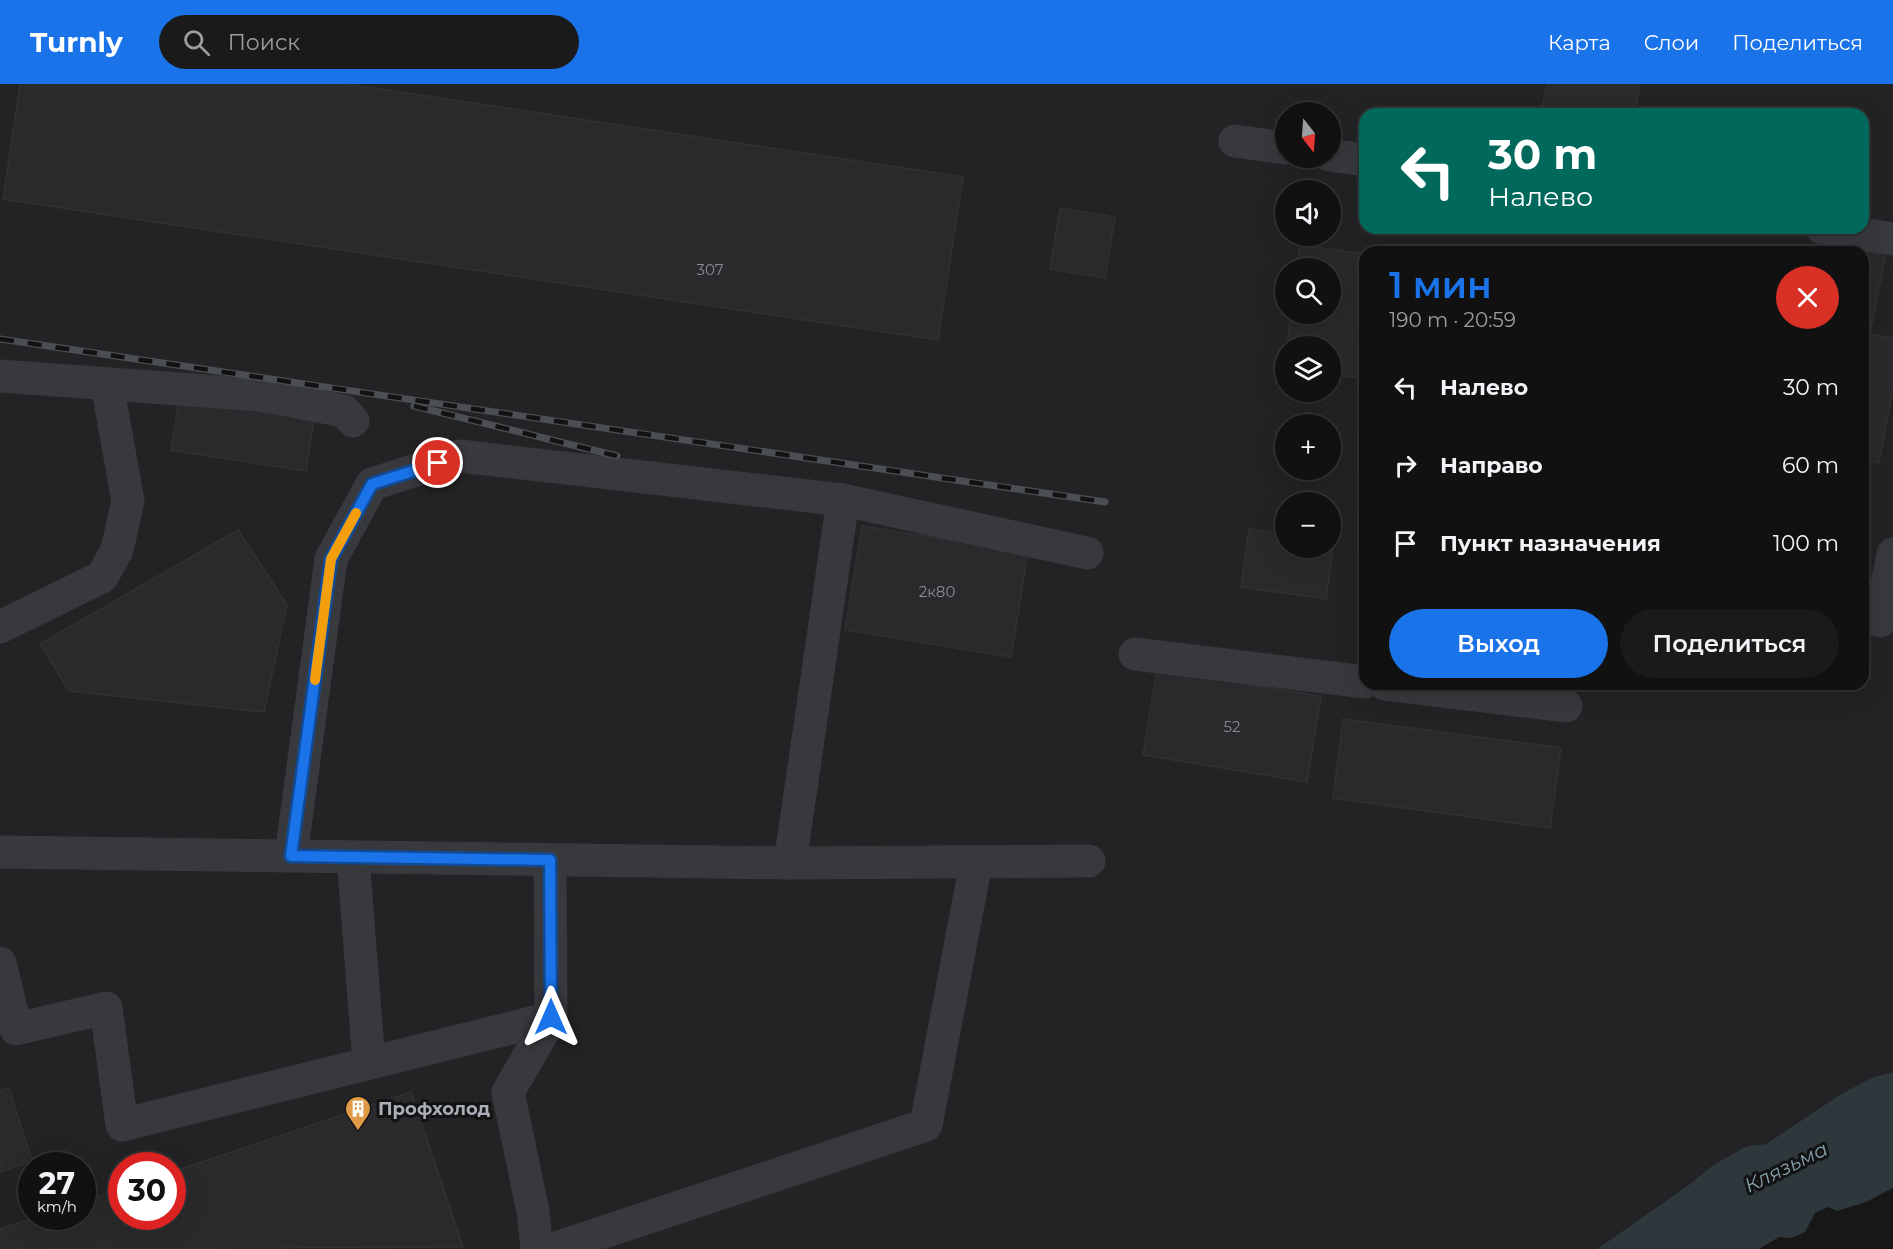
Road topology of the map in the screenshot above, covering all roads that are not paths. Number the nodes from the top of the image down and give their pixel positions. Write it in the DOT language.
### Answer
graph roads {
  1 [pos="1235,141"];
  2 [pos="1275,146"];
  3 [pos="1341,157"];
  4 [pos="1359,159"];
  5 [pos="1861,234"];
  6 [pos="1893,239"];
  7 [pos="0,376"];
  8 [pos="107,384"];
  9 [pos="353,421"];
  10 [pos="843,500"];
  11 [pos="1087,553"];
  12 [pos="1893,555"];
  13 [pos="1880,621"];
  14 [pos="0,627"];
  15 [pos="1135,654"];
  16 [pos="1359,681"];
  17 [pos="1434,690"];
  18 [pos="1566,706"];
  19 [pos="0,852"];
  20 [pos="291,856"];
  21 [pos="353,857"];
  22 [pos="550,860"];
  23 [pos="1089,861"];
  24 [pos="790,863"];
  25 [pos="976,863"];
  26 [pos="0,963"];
  27 [pos="551,1017"];
  28 [pos="369,1063"];
  29 [pos="537,1249"];
  30 [pos="553,1249"];
  1 -- 2 [label="street"];
  3 -- 4 [label="street"];
  5 -- 6 [label="street"];
  7 -- 8 [label="street"];
  8 -- 9 [label="street"];
  8 -- 14 [label="street"];
  10 -- 11 [label="street"];
  10 -- 20 [label="street"];
  10 -- 24 [label="street"];
  12 -- 13 [label="street"];
  15 -- 16 [label="street"];
  17 -- 18 [label="street"];
  19 -- 20 [label="street"];
  20 -- 21 [label="street"];
  21 -- 22 [label="street"];
  21 -- 28 [label="street"];
  22 -- 24 [label="street"];
  22 -- 27 [label="street"];
  23 -- 25 [label="street"];
  24 -- 25 [label="street"];
  25 -- 30 [label="street"];
  26 -- 28 [label="street"];
  27 -- 28 [label="street"];
  27 -- 29 [label="street"];
}
